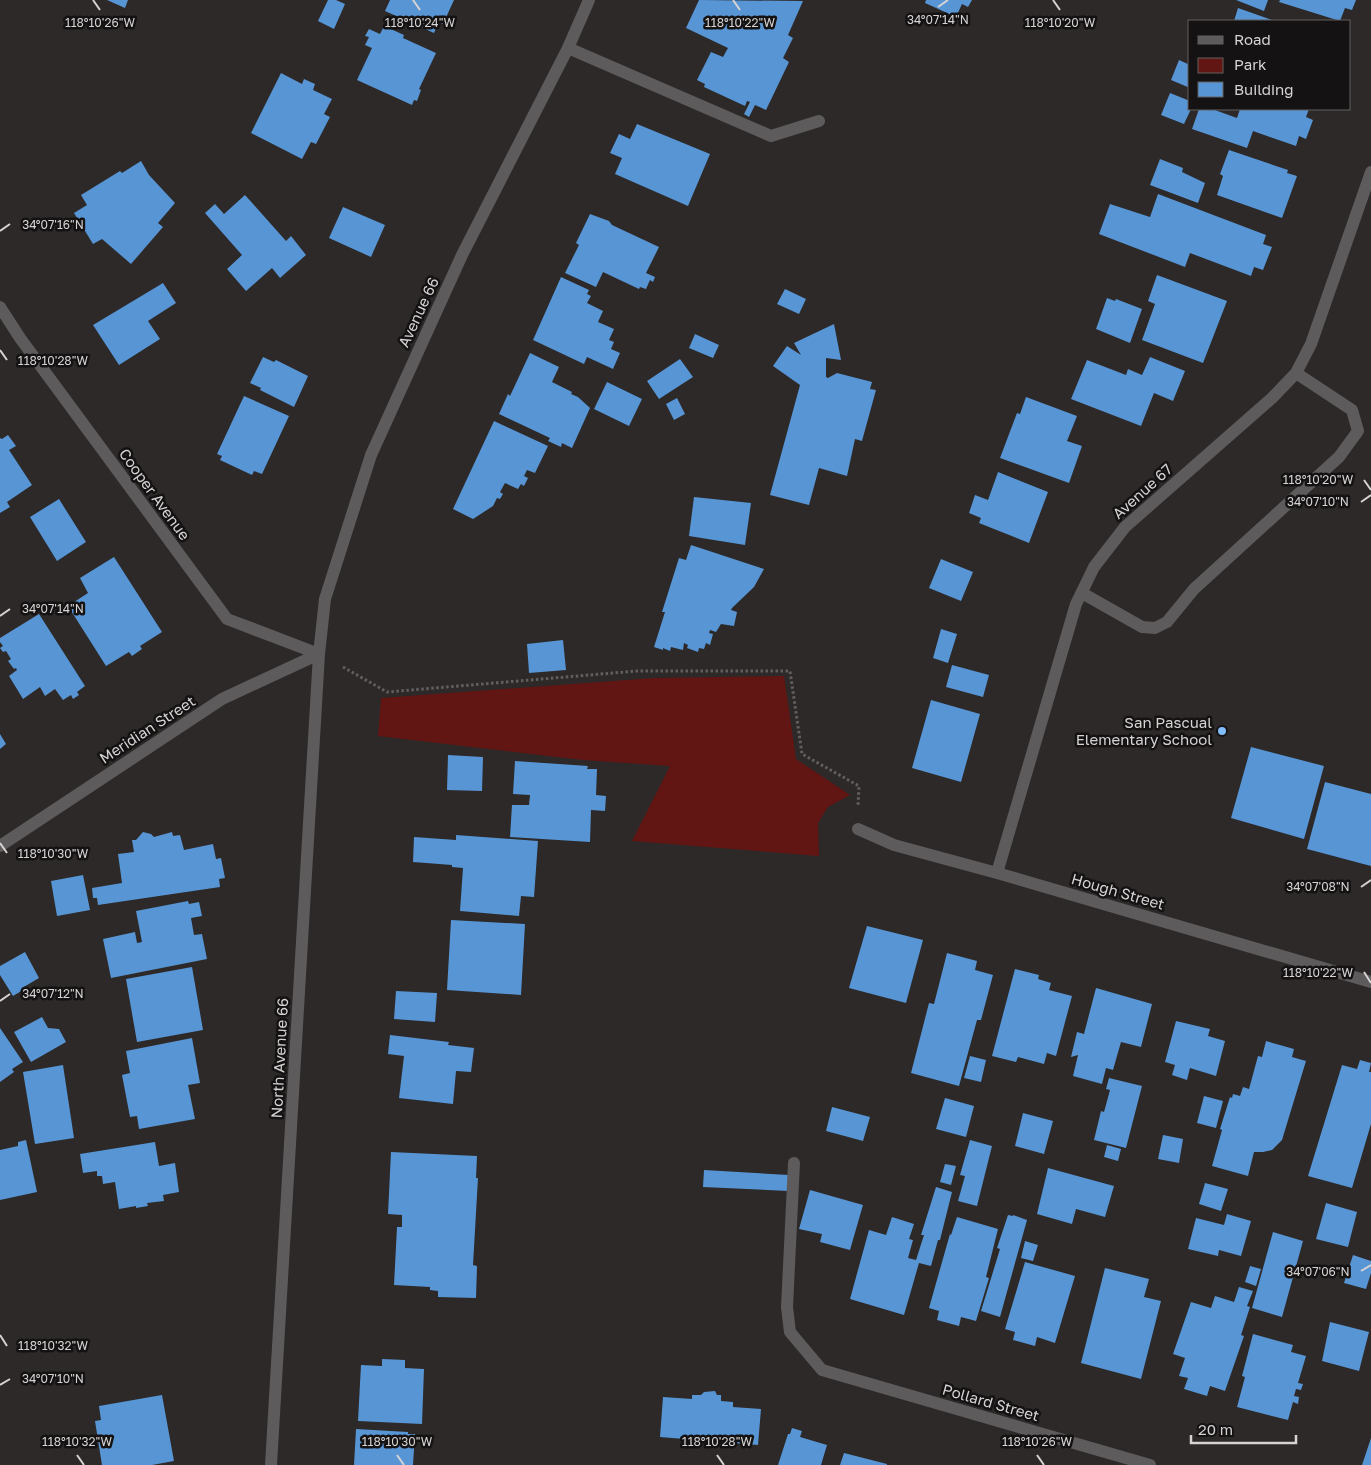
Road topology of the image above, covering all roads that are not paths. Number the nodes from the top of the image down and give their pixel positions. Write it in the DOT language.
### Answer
graph roads {
  1 [pos="589,0"];
  2 [pos="568,48"];
  3 [pos="819,121"];
  4 [pos="1371,172"];
  5 [pos="0,307"];
  6 [pos="1296,373"];
  7 [pos="1082,593"];
  8 [pos="319,654"];
  9 [pos="858,829"];
  10 [pos="0,846"];
  11 [pos="997,873"];
  12 [pos="1371,982"];
  13 [pos="794,1163"];
  14 [pos="271,1465"];
  15 [pos="1150,1465"];
  1 -- 2 [label="street, Avenue 66"];
  2 -- 3 [label="street"];
  2 -- 8 [label="street, Avenue 66"];
  4 -- 6 [label="street, Avenue 67"];
  5 -- 8 [label="street, Cooper Avenue"];
  6 -- 7 [label="street, Avenue 67"];
  6 -- 7 [label="street"];
  7 -- 11 [label="street, Avenue 67"];
  8 -- 10 [label="street, Meridian Street"];
  8 -- 14 [label="street, North Avenue 66"];
  9 -- 11 [label="street, Hough Street"];
  11 -- 12 [label="street, Hough Street"];
  13 -- 15 [label="street, Pollard Street"];
}
